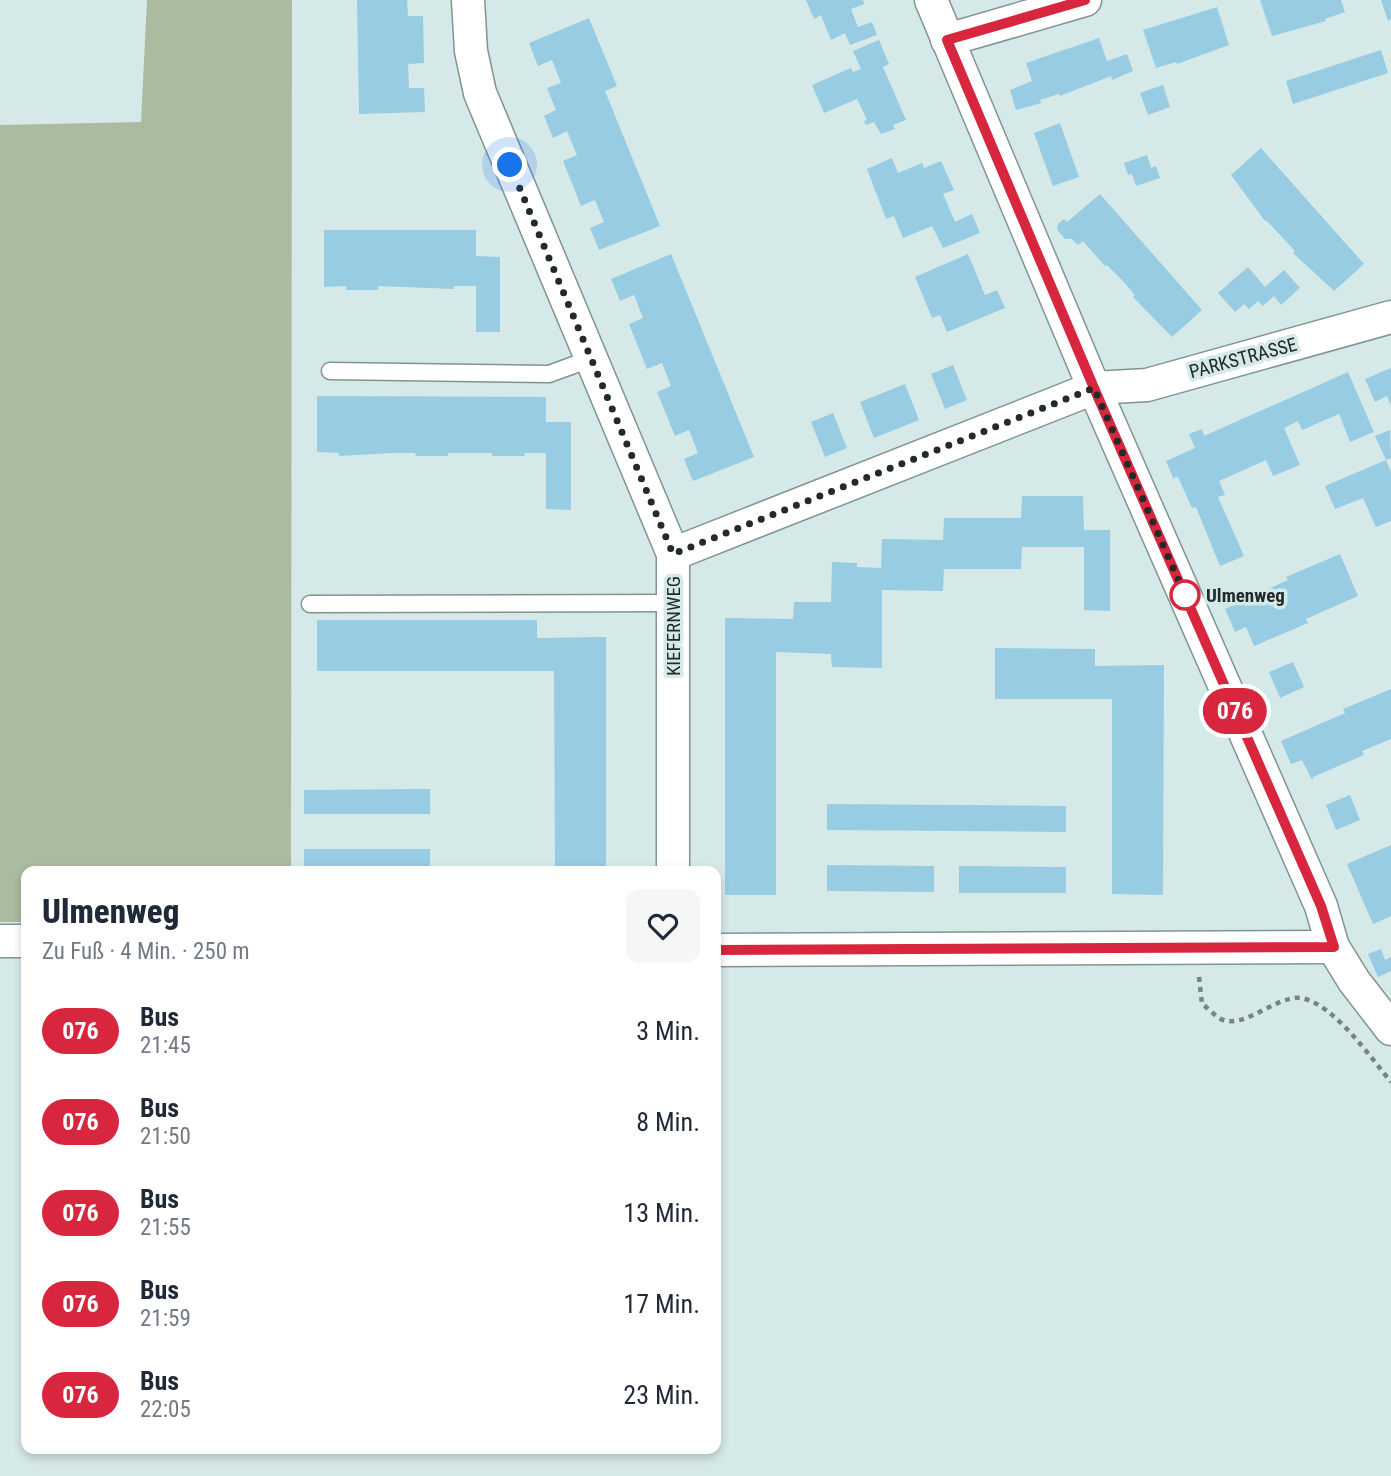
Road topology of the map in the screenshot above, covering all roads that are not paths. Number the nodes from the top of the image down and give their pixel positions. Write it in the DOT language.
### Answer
graph roads {
  1 [pos="468,0"];
  2 [pos="931,0"];
  3 [pos="1085,0"];
  4 [pos="947,40"];
  5 [pos="1391,317"];
  6 [pos="590,359"];
  7 [pos="330,371"];
  8 [pos="1094,388"];
  9 [pos="673,554"];
  10 [pos="673,603"];
  11 [pos="310,604"];
  12 [pos="673,866"];
  13 [pos="0,941"];
  14 [pos="21,941"];
  15 [pos="1334,947"];
  16 [pos="721,950"];
  17 [pos="1391,1030"];
  1 -- 6 [label="street, KIEFERNWEG"];
  2 -- 4 [label="street"];
  3 -- 4 [label="street"];
  4 -- 8 [label="street"];
  5 -- 8 [label="street, PARKSTRASSE"];
  6 -- 7 [label="lane"];
  6 -- 9 [label="street, KIEFERNWEG"];
  8 -- 9 [label="street"];
  8 -- 15 [label="street"];
  9 -- 10 [label="street, KIEFERNWEG"];
  10 -- 11 [label="lane"];
  10 -- 12 [label="street, KIEFERNWEG"];
  13 -- 14 [label="street"];
  15 -- 16 [label="street"];
  15 -- 17 [label="street"];
}
